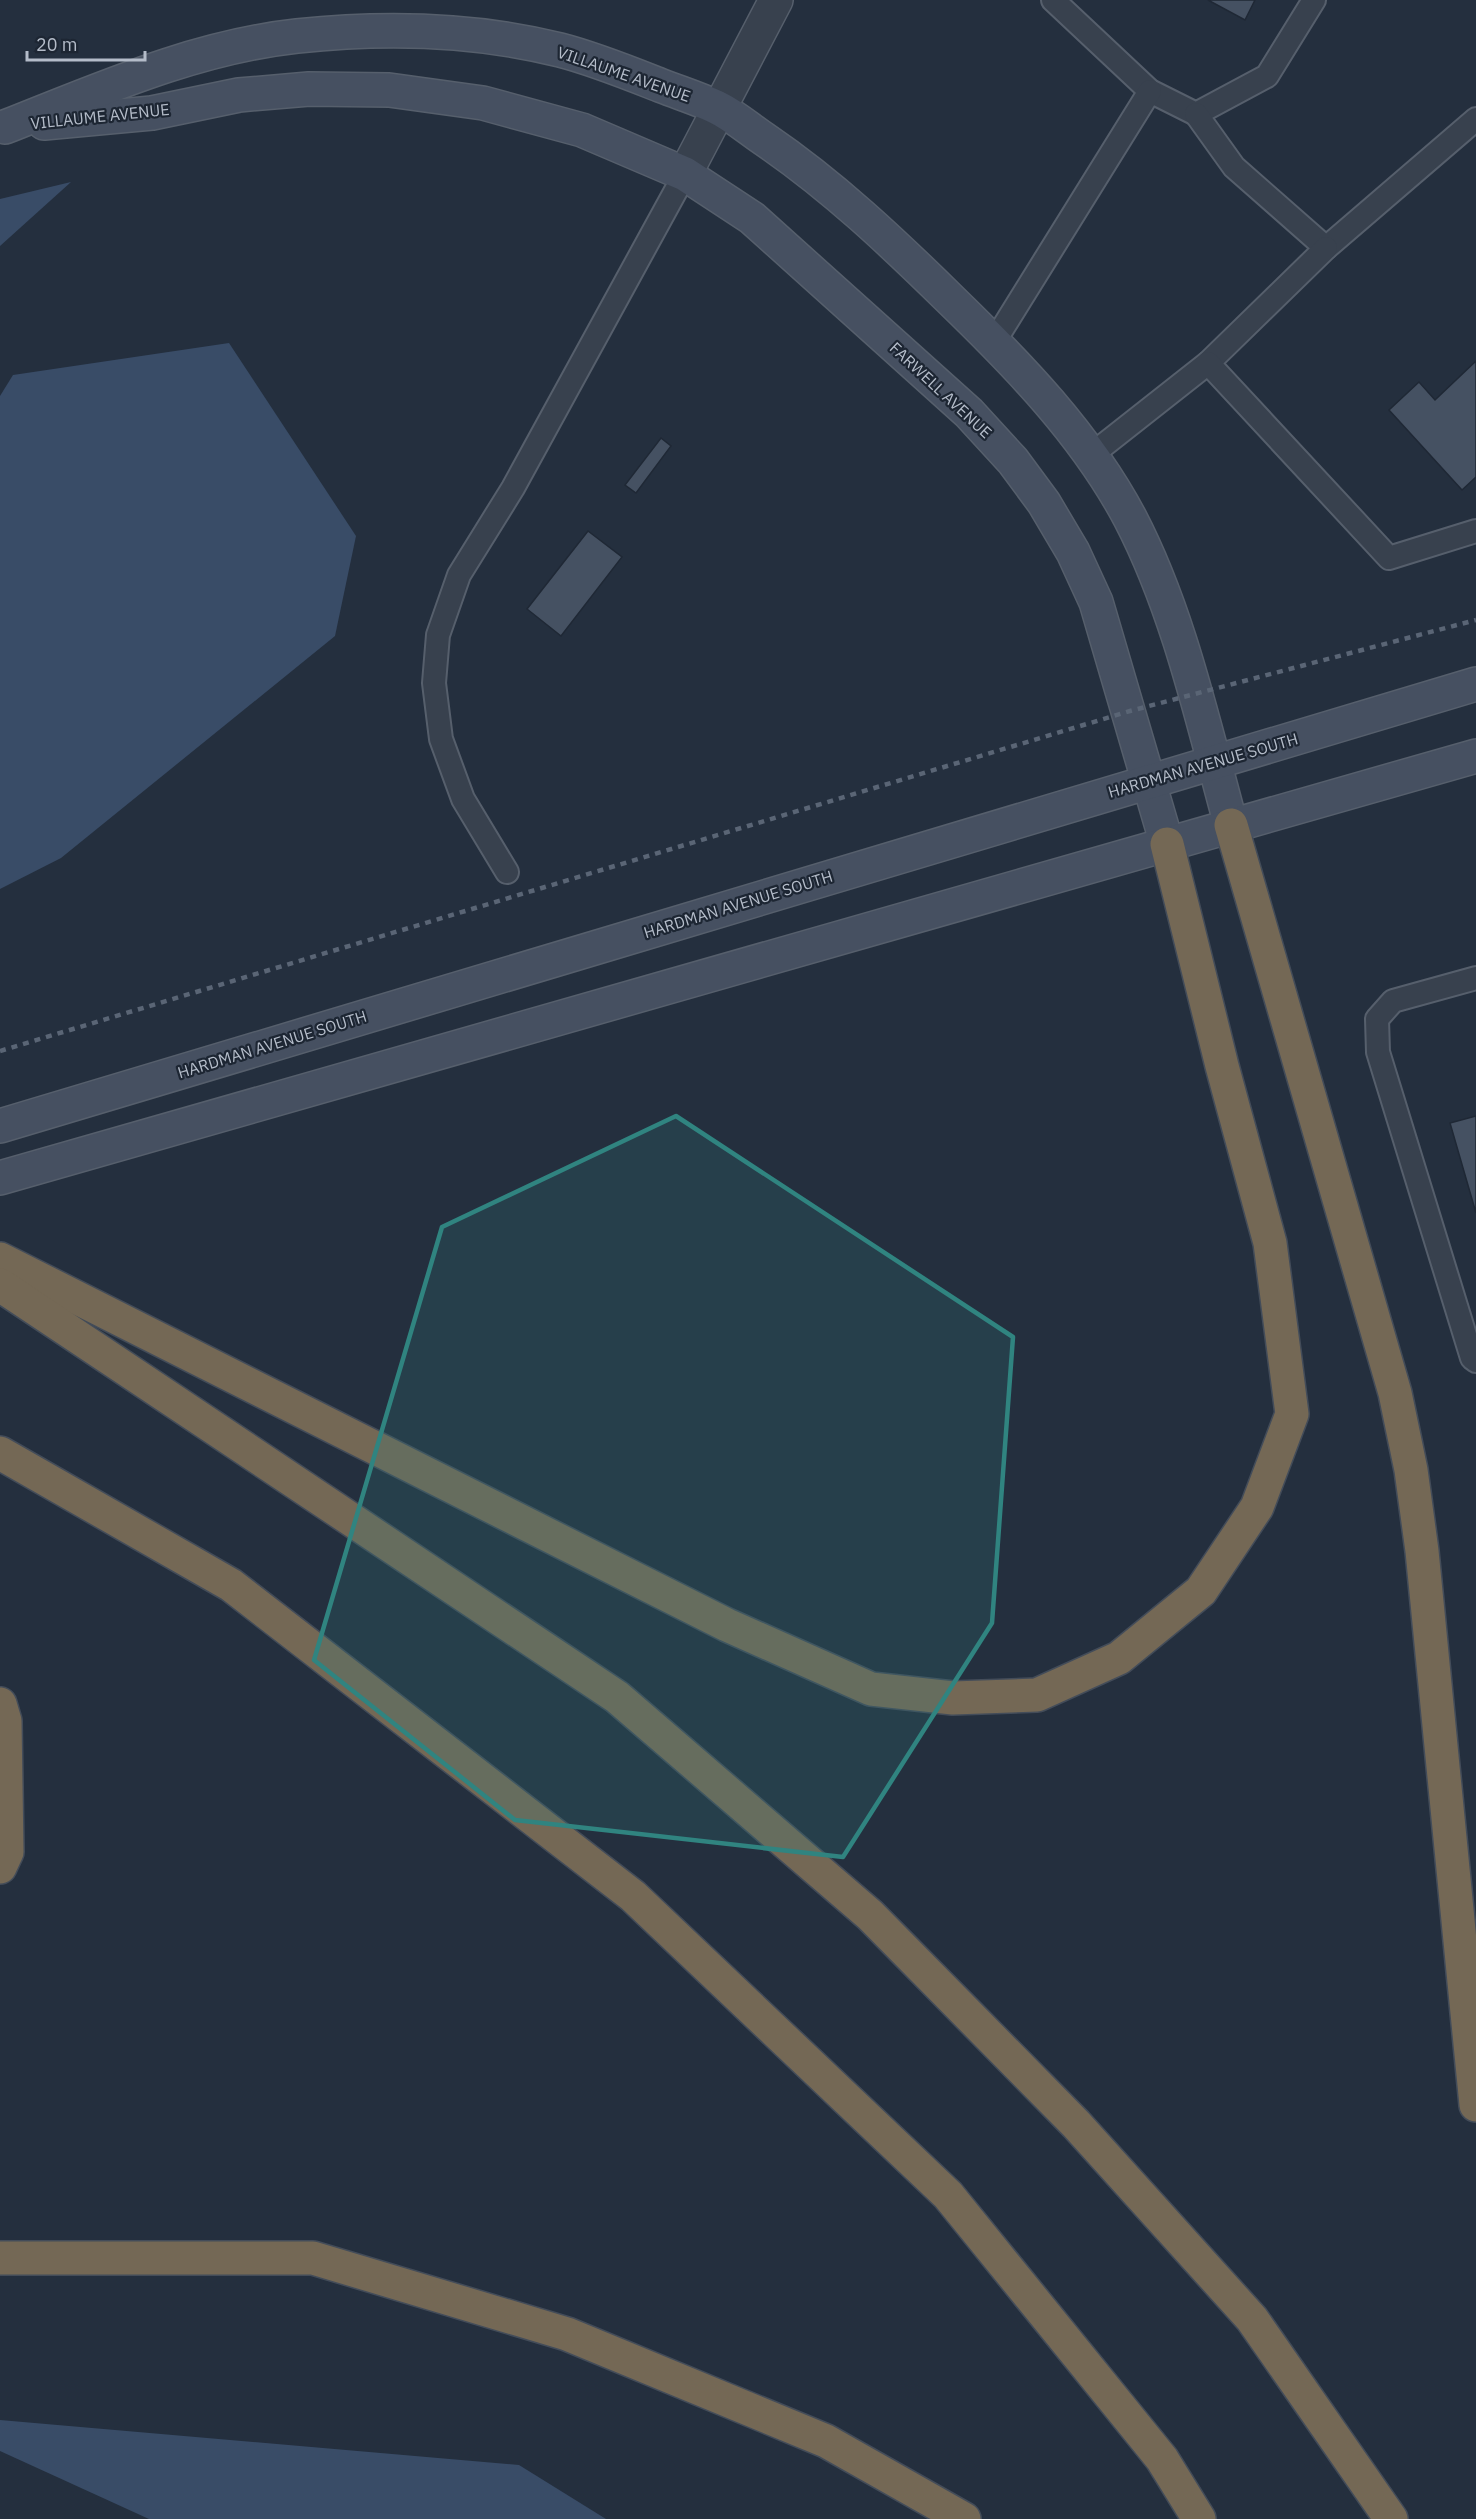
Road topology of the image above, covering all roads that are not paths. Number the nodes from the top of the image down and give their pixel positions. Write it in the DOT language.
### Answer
graph roads {
  1 [pos="776,0"];
  2 [pos="1053,0"];
  3 [pos="1314,0"];
  4 [pos="1150,91"];
  5 [pos="718,108"];
  6 [pos="1196,114"];
  7 [pos="1476,119"];
  8 [pos="2,127"];
  9 [pos="684,174"];
  10 [pos="1326,248"];
  11 [pos="994,342"];
  12 [pos="1208,363"];
  13 [pos="1090,456"];
  14 [pos="1476,531"];
  15 [pos="1476,684"];
  16 [pos="1476,756"];
  17 [pos="1214,763"];
  18 [pos="1149,780"];
  19 [pos="1231,825"];
  20 [pos="1167,844"];
  21 [pos="507,872"];
  22 [pos="1476,978"];
  23 [pos="0,1126"];
  24 [pos="0,1178"];
  25 [pos="0,1259"];
  26 [pos="0,1285"];
  27 [pos="1476,1361"];
  28 [pos="0,1453"];
  29 [pos="0,1704"];
  30 [pos="0,1867"];
  31 [pos="1476,2105"];
  32 [pos="0,2258"];
  33 [pos="964,2519"];
  34 [pos="1200,2519"];
  35 [pos="1391,2519"];
  1 -- 5 [label="street"];
  2 -- 4 [label="lane"];
  3 -- 6 [label="lane"];
  4 -- 6 [label="lane"];
  4 -- 11 [label="lane"];
  5 -- 8 [label="street, VILLAUME AVENUE"];
  5 -- 9 [label="street"];
  5 -- 11 [label="street"];
  6 -- 10 [label="lane"];
  7 -- 10 [label="lane"];
  8 -- 9 [label="street, VILLAUME AVENUE"];
  9 -- 18 [label="street, FARWELL AVENUE"];
  9 -- 21 [label="lane"];
  10 -- 12 [label="lane"];
  11 -- 13 [label="street"];
  12 -- 13 [label="lane"];
  12 -- 14 [label="lane"];
  13 -- 17 [label="street"];
  15 -- 17 [label="street, HARDMAN AVENUE SOUTH"];
  16 -- 19 [label="street"];
  17 -- 18 [label="street, HARDMAN AVENUE SOUTH"];
  17 -- 19 [label="street"];
  18 -- 20 [label="street, FARWELL AVENUE"];
  18 -- 23 [label="street, HARDMAN AVENUE SOUTH"];
  19 -- 20 [label="street"];
  19 -- 31 [label="highway"];
  20 -- 24 [label="street"];
  20 -- 25 [label="highway"];
  22 -- 27 [label="lane"];
  26 -- 35 [label="highway"];
  28 -- 34 [label="highway"];
  29 -- 30 [label="highway"];
  32 -- 33 [label="highway"];
}
